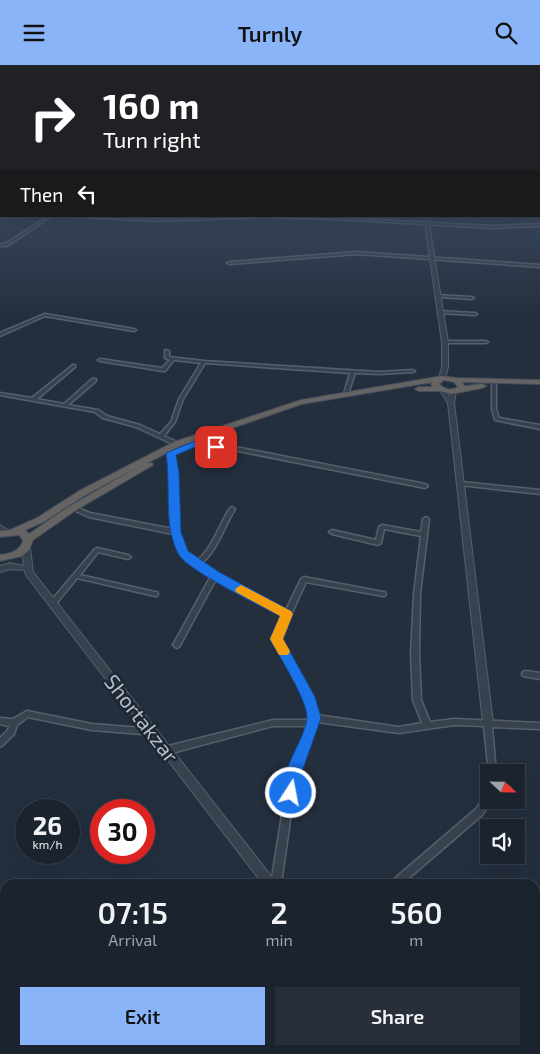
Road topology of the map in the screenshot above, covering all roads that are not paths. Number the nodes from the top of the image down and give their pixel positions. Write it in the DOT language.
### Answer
graph roads {
  1 [pos="38,224"];
  2 [pos="427,224"];
  3 [pos="446,224"];
  4 [pos="540,225"];
  5 [pos="0,245"];
  6 [pos="432,258"];
  7 [pos="229,263"];
  8 [pos="540,266"];
  9 [pos="438,296"];
  10 [pos="472,298"];
  11 [pos="440,312"];
  12 [pos="475,314"];
  13 [pos="134,330"];
  14 [pos="0,335"];
  15 [pos="445,342"];
  16 [pos="486,343"];
  17 [pos="167,351"];
  18 [pos="173,359"];
  19 [pos="100,360"];
  20 [pos="204,362"];
  21 [pos="73,366"];
  22 [pos="445,367"];
  23 [pos="353,371"];
  24 [pos="413,371"];
  25 [pos="454,379"];
  26 [pos="94,380"];
  27 [pos="540,382"];
  28 [pos="441,384"];
  29 [pos="494,385"];
  30 [pos="540,387"];
  31 [pos="457,390"];
  32 [pos="0,394"];
  33 [pos="346,394"];
  34 [pos="34,399"];
  35 [pos="451,403"];
  36 [pos="66,405"];
  37 [pos="540,427"];
  38 [pos="161,436"];
  39 [pos="200,442"];
  40 [pos="177,444"];
  41 [pos="171,453"];
  42 [pos="462,484"];
  43 [pos="425,486"];
  44 [pos="540,492"];
  45 [pos="73,508"];
  46 [pos="232,509"];
  47 [pos="426,519"];
  48 [pos="5,531"];
  49 [pos="176,532"];
  50 [pos="332,532"];
  51 [pos="424,535"];
  52 [pos="27,543"];
  53 [pos="128,557"];
  54 [pos="4,562"];
  55 [pos="198,564"];
  56 [pos="26,570"];
  57 [pos="76,575"];
  58 [pos="214,575"];
  59 [pos="383,594"];
  60 [pos="155,595"];
  61 [pos="53,603"];
  62 [pos="286,614"];
  63 [pos="177,645"];
  64 [pos="526,674"];
  65 [pos="540,676"];
  66 [pos="314,718"];
  67 [pos="0,721"];
  68 [pos="14,723"];
  69 [pos="488,723"];
  70 [pos="427,725"];
  71 [pos="540,726"];
  72 [pos="154,732"];
  73 [pos="0,743"];
  74 [pos="168,750"];
  75 [pos="491,764"];
  76 [pos="480,809"];
  77 [pos="266,879"];
  78 [pos="277,879"];
  79 [pos="401,879"];
  1 -- 5 [label="street"];
  2 -- 6 [label="street"];
  3 -- 4 [label="street"];
  6 -- 7 [label="street"];
  6 -- 8 [label="street"];
  6 -- 9 [label="street"];
  9 -- 10 [label="street"];
  9 -- 11 [label="street"];
  11 -- 12 [label="street"];
  11 -- 15 [label="street"];
  13 -- 14 [label="street"];
  15 -- 16 [label="street"];
  15 -- 22 [label="street"];
  17 -- 18 [label="street"];
  18 -- 19 [label="street"];
  18 -- 20 [label="street"];
  20 -- 23 [label="street"];
  20 -- 38 [label="street"];
  21 -- 34 [label="street"];
  22 -- 25 [label="street"];
  22 -- 28 [label="street"];
  23 -- 24 [label="street"];
  23 -- 33 [label="street"];
  25 -- 27 [label="highway"];
  25 -- 28 [label="highway"];
  25 -- 31 [label="highway"];
  26 -- 36 [label="street"];
  28 -- 31 [label="highway"];
  28 -- 33 [label="highway"];
  28 -- 35 [label="street"];
  28 -- 39 [label="highway"];
  29 -- 30 [label="highway"];
  29 -- 31 [label="highway"];
  29 -- 37 [label="street"];
  31 -- 35 [label="street"];
  32 -- 34 [label="street"];
  33 -- 40 [label="highway"];
  34 -- 36 [label="street"];
  35 -- 42 [label="street"];
  36 -- 38 [label="street"];
  38 -- 40 [label="street"];
  39 -- 41 [label="highway"];
  39 -- 43 [label="street"];
  40 -- 48 [label="highway"];
  41 -- 45 [label="highway"];
  41 -- 49 [label="street"];
  42 -- 44 [label="street"];
  42 -- 69 [label="street"];
  45 -- 49 [label="street"];
  45 -- 52 [label="highway"];
  46 -- 55 [label="street"];
  47 -- 51 [label="street"];
  48 -- 52 [label="highway"];
  49 -- 55 [label="street"];
  50 -- 51 [label="street"];
  51 -- 70 [label="street"];
  52 -- 54 [label="highway"];
  52 -- 56 [label="street"];
  53 -- 57 [label="street"];
  54 -- 56 [label="street, Shortakzar"];
  54 -- 56 [label="street"];
  55 -- 58 [label="street"];
  56 -- 61 [label="street, Shortakzar"];
  57 -- 60 [label="street"];
  57 -- 61 [label="street"];
  58 -- 62 [label="street"];
  58 -- 63 [label="street"];
  59 -- 62 [label="street"];
  61 -- 72 [label="street, Shortakzar"];
  62 -- 66 [label="street"];
  64 -- 65 [label="street"];
  66 -- 70 [label="street"];
  66 -- 74 [label="street"];
  66 -- 78 [label="street"];
  67 -- 68 [label="street"];
  68 -- 72 [label="street"];
  68 -- 73 [label="street"];
  69 -- 70 [label="street"];
  69 -- 71 [label="street"];
  69 -- 75 [label="street"];
  72 -- 74 [label="street, Shortakzar"];
  74 -- 77 [label="street, Shortakzar"];
  76 -- 79 [label="street"];
}
